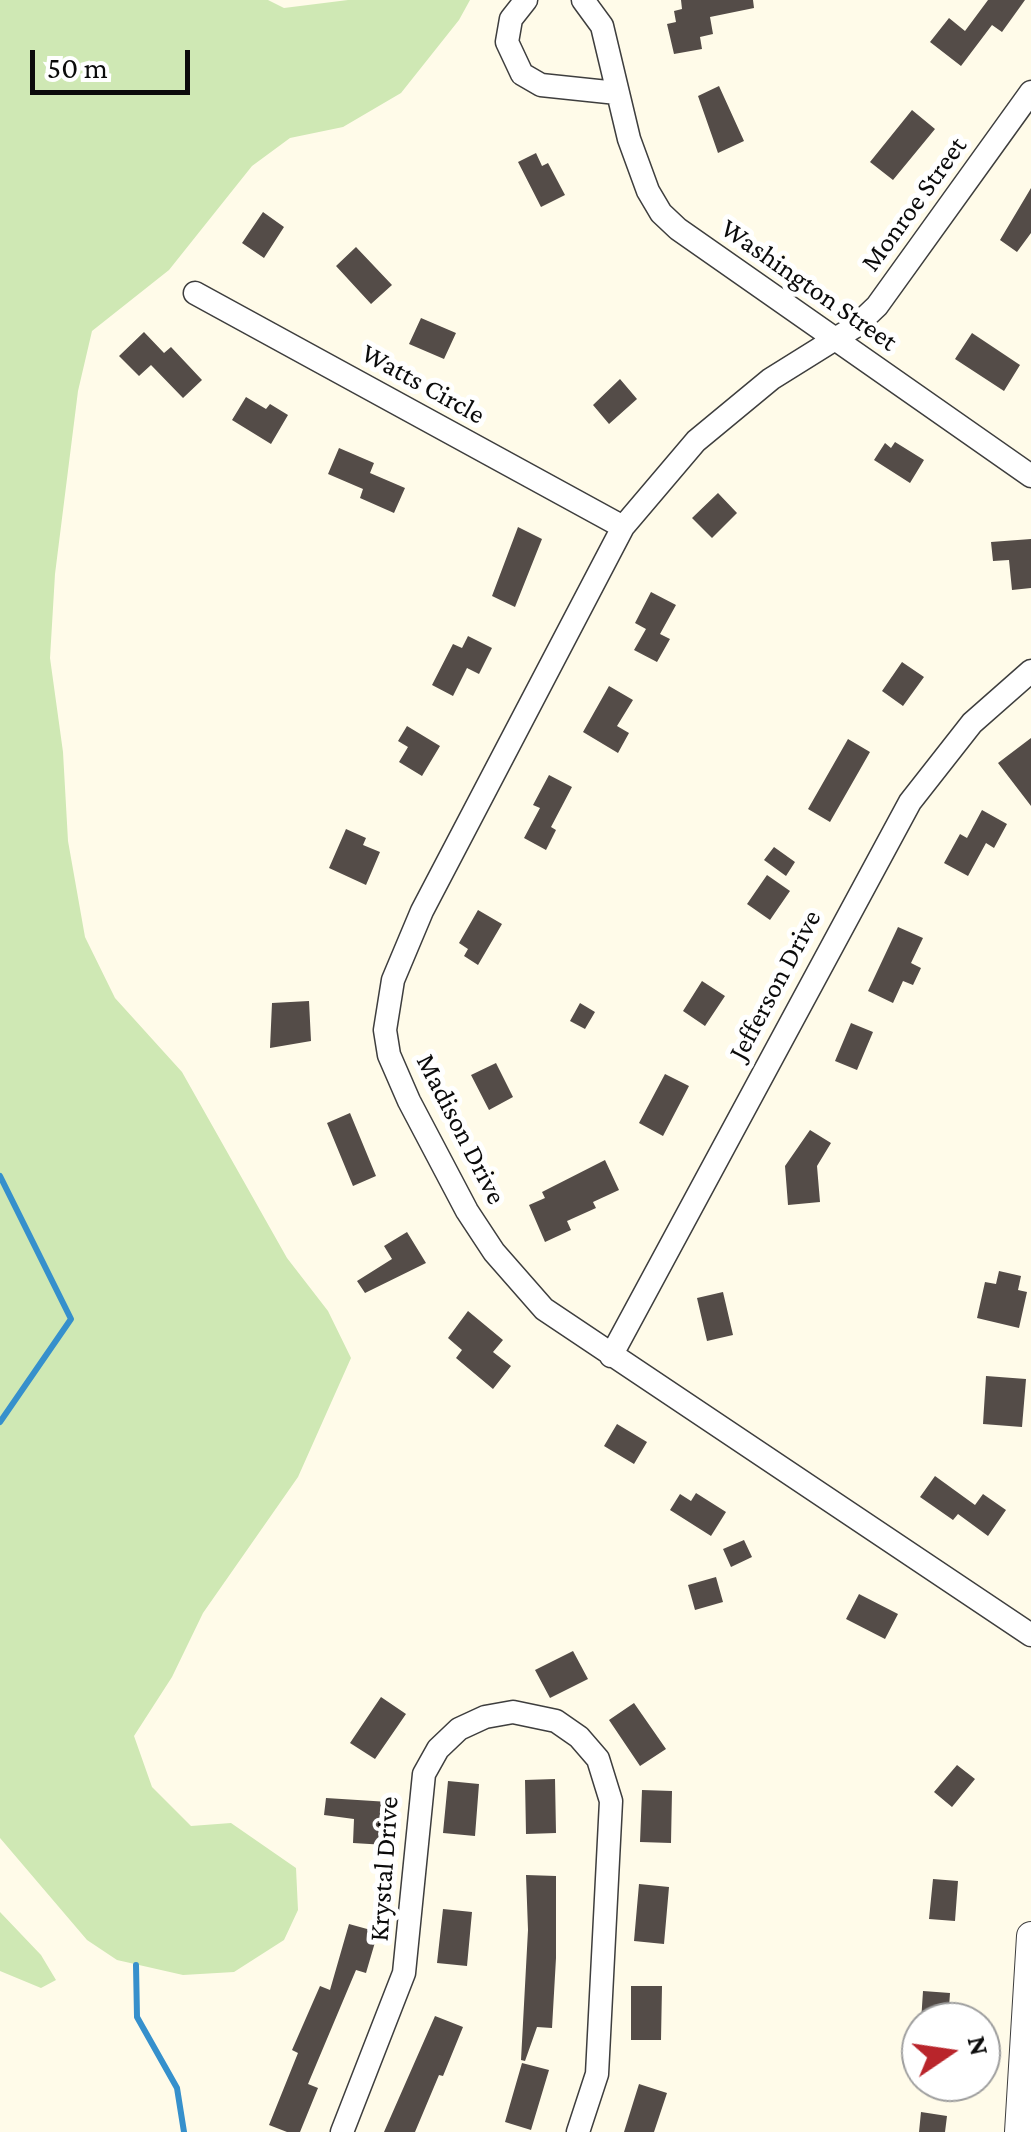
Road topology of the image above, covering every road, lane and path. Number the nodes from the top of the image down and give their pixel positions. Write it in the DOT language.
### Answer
graph roads {
  1 [pos="526,0"];
  2 [pos="583,0"];
  3 [pos="1031,92"];
  4 [pos="617,93"];
  5 [pos="195,293"];
  6 [pos="834,340"];
  7 [pos="1031,476"];
  8 [pos="623,527"];
  9 [pos="1031,671"];
  10 [pos="611,1356"];
  11 [pos="1031,1635"];
  12 [pos="1031,1936"];
  13 [pos="342,2132"];
  14 [pos="578,2132"];
  15 [pos="1018,2132"];
  1 -- 4 [label="street"];
  2 -- 4 [label="street, Washington Street"];
  3 -- 6 [label="street, Monroe Street"];
  4 -- 6 [label="street, Washington Street"];
  5 -- 8 [label="street, Watts Circle"];
  6 -- 7 [label="street, Washington Street"];
  6 -- 8 [label="street, Madison Drive"];
  8 -- 10 [label="street, Madison Drive"];
  9 -- 10 [label="street, Jefferson Drive"];
  10 -- 11 [label="street, Madison Drive"];
  12 -- 15 [label="street"];
  13 -- 14 [label="street, Krystal Drive"];
}
